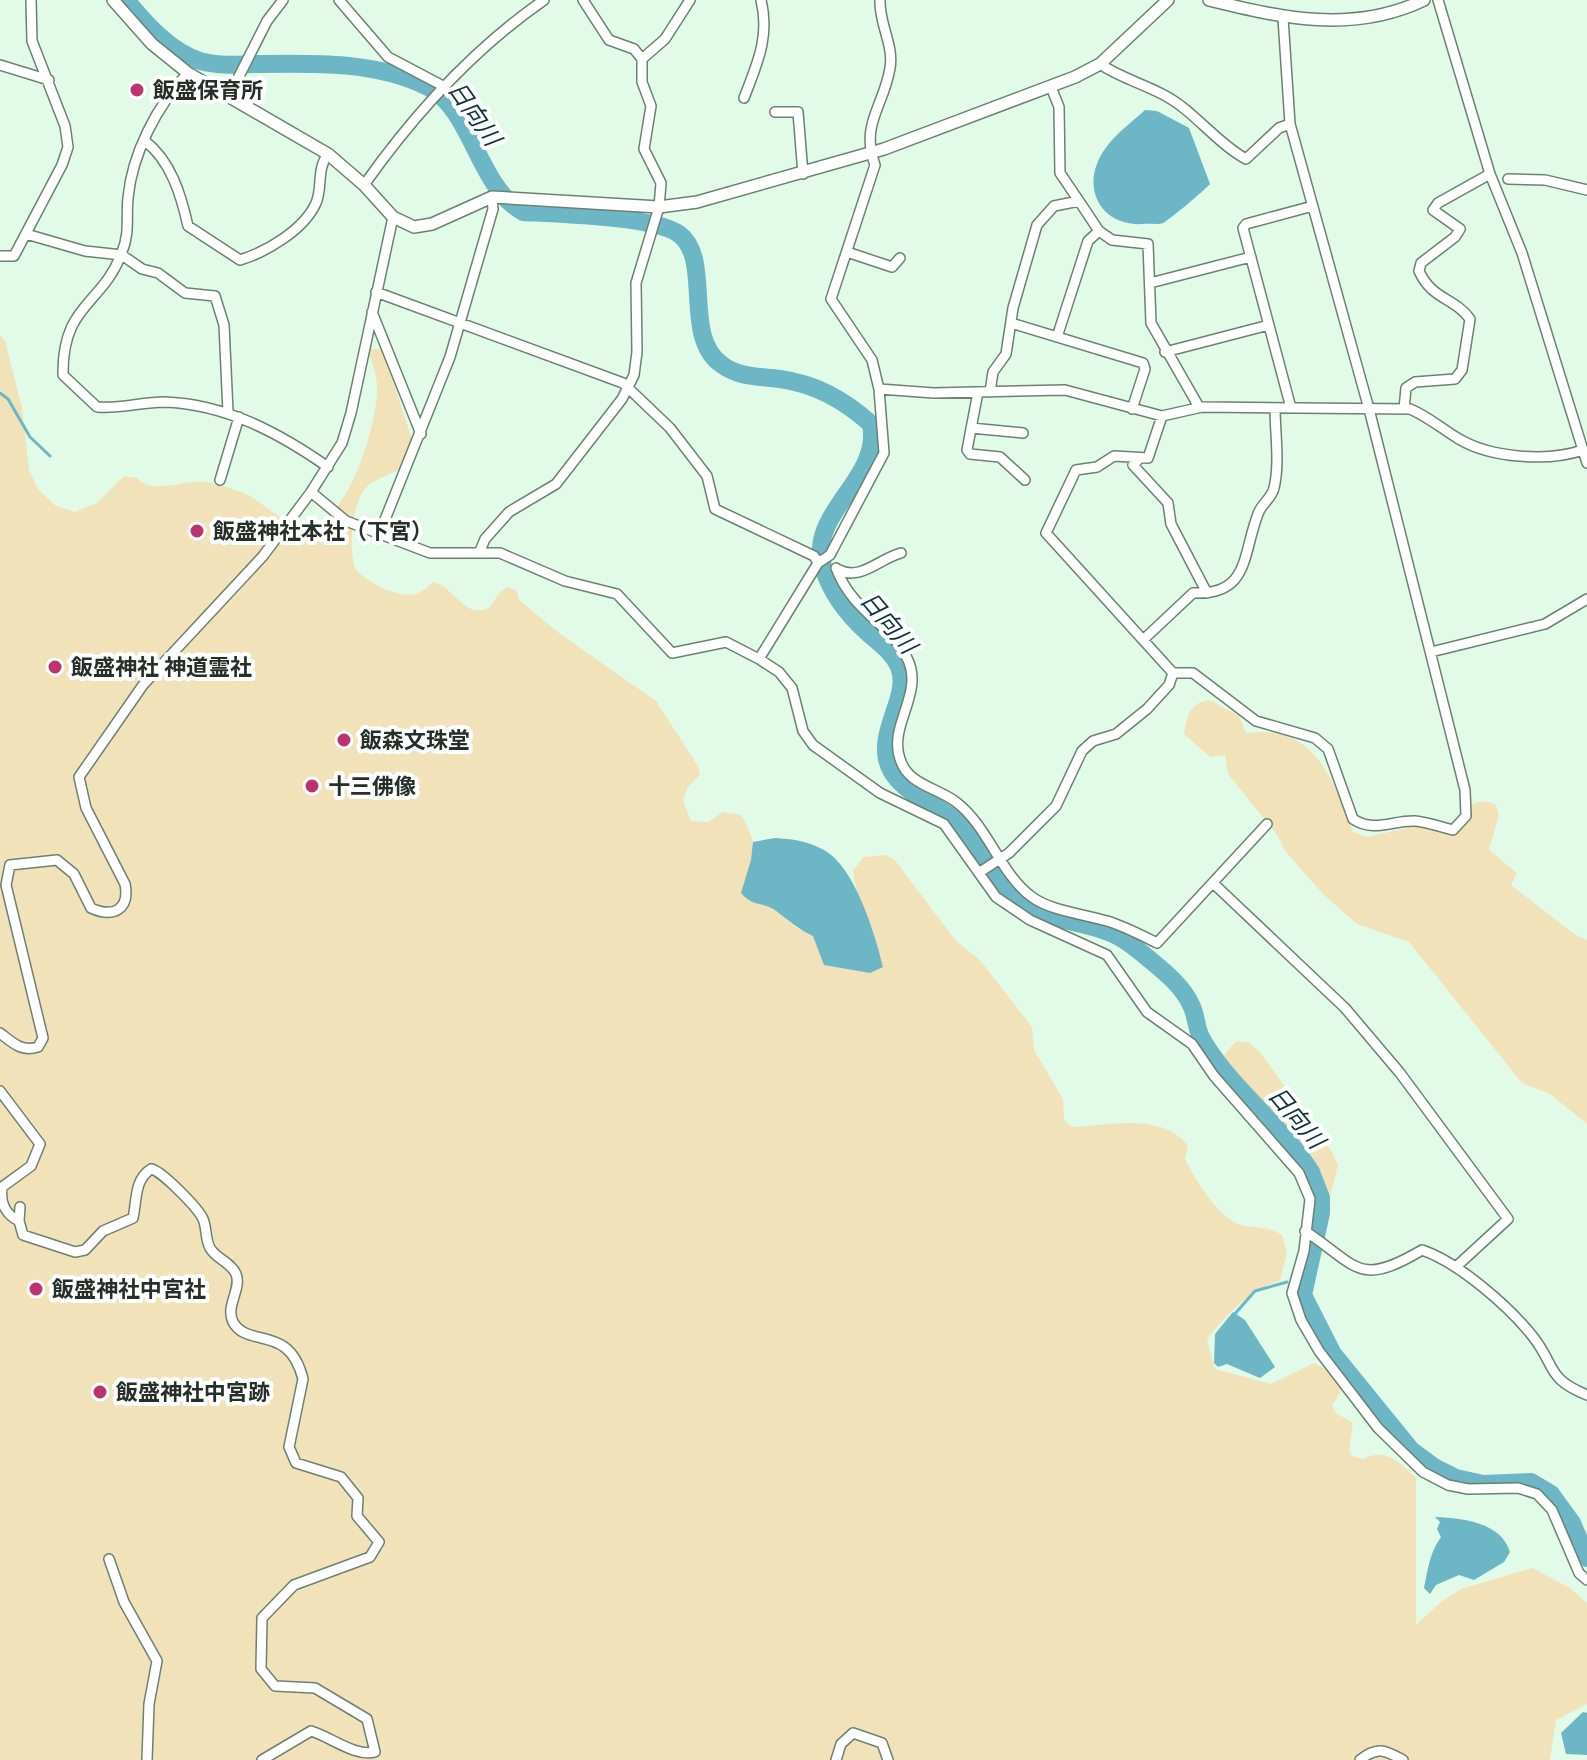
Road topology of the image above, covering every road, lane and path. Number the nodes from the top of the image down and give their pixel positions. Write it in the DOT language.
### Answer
graph roads {
  1 [pos="31,0"];
  2 [pos="113,0"];
  3 [pos="283,0"];
  4 [pos="339,0"];
  5 [pos="544,0"];
  6 [pos="583,0"];
  7 [pos="690,0"];
  8 [pos="761,0"];
  9 [pos="880,0"];
  10 [pos="1168,0"];
  11 [pos="1209,0"];
  12 [pos="1424,0"];
  13 [pos="1438,0"];
  14 [pos="1283,18"];
  15 [pos="642,59"];
  16 [pos="1100,64"];
  17 [pos="0,65"];
  18 [pos="188,73"];
  19 [pos="49,80"];
  20 [pos="445,87"];
  21 [pos="1051,87"];
  22 [pos="229,96"];
  23 [pos="744,98"];
  24 [pos="775,112"];
  25 [pos="1290,124"];
  26 [pos="145,141"];
  27 [pos="871,153"];
  28 [pos="328,154"];
  29 [pos="803,174"];
  30 [pos="1490,174"];
  31 [pos="1508,179"];
  32 [pos="364,185"];
  33 [pos="1587,190"];
  34 [pos="494,197"];
  35 [pos="1079,201"];
  36 [pos="1313,206"];
  37 [pos="658,212"];
  38 [pos="393,217"];
  39 [pos="1099,231"];
  40 [pos="26,234"];
  41 [pos="847,252"];
  42 [pos="122,255"];
  43 [pos="0,256"];
  44 [pos="1251,257"];
  45 [pos="900,258"];
  46 [pos="1150,283"];
  47 [pos="376,292"];
  48 [pos="372,312"];
  49 [pos="1011,323"];
  50 [pos="460,325"];
  51 [pos="1269,325"];
  52 [pos="1057,337"];
  53 [pos="1165,352"];
  54 [pos="627,387"];
  55 [pos="879,389"];
  56 [pos="978,392"];
  57 [pos="990,392"];
  58 [pos="1199,407"];
  59 [pos="1275,408"];
  60 [pos="1291,408"];
  61 [pos="1132,409"];
  62 [pos="1369,409"];
  63 [pos="1404,409"];
  64 [pos="228,412"];
  65 [pos="1162,416"];
  66 [pos="239,417"];
  67 [pos="971,428"];
  68 [pos="1023,433"];
  69 [pos="421,434"];
  70 [pos="1583,450"];
  71 [pos="1140,458"];
  72 [pos="1587,463"];
  73 [pos="328,467"];
  74 [pos="220,480"];
  75 [pos="1025,480"];
  76 [pos="311,492"];
  77 [pos="380,532"];
  78 [pos="480,551"];
  79 [pos="901,553"];
  80 [pos="830,555"];
  81 [pos="818,563"];
  82 [pos="836,568"];
  83 [pos="1207,593"];
  84 [pos="1587,599"];
  85 [pos="1143,640"];
  86 [pos="1431,652"];
  87 [pos="759,659"];
  88 [pos="1173,673"];
  89 [pos="1267,824"];
  90 [pos="1002,858"];
  91 [pos="980,872"];
  92 [pos="1213,883"];
  93 [pos="0,1033"];
  94 [pos="0,1091"];
  95 [pos="20,1207"];
  96 [pos="19,1221"];
  97 [pos="1305,1231"];
  98 [pos="1458,1265"];
  99 [pos="1587,1395"];
  100 [pos="109,1559"];
  101 [pos="1587,1580"];
  102 [pos="147,1758"];
  103 [pos="262,1760"];
  104 [pos="836,1760"];
  105 [pos="888,1760"];
  106 [pos="1360,1760"];
  107 [pos="1403,1760"];
  1 -- 19 [label="street"];
  2 -- 18 [label="street"];
  3 -- 22 [label="street"];
  4 -- 20 [label="street"];
  5 -- 20 [label="street"];
  6 -- 15 [label="street"];
  7 -- 15 [label="street"];
  8 -- 23 [label="street"];
  9 -- 27 [label="street"];
  10 -- 16 [label="street"];
  11 -- 14 [label="street"];
  12 -- 14 [label="street"];
  13 -- 30 [label="street"];
  14 -- 25 [label="street"];
  15 -- 37 [label="street"];
  16 -- 21 [label="street"];
  16 -- 25 [label="street"];
  17 -- 19 [label="street"];
  18 -- 22 [label="street"];
  18 -- 26 [label="street"];
  19 -- 40 [label="street"];
  20 -- 32 [label="street"];
  21 -- 27 [label="street"];
  21 -- 35 [label="street"];
  22 -- 28 [label="street"];
  24 -- 29 [label="street"];
  25 -- 36 [label="street"];
  26 -- 28 [label="street"];
  26 -- 42 [label="street"];
  27 -- 29 [label="street"];
  27 -- 41 [label="street"];
  28 -- 32 [label="street"];
  29 -- 37 [label="street"];
  30 -- 63 [label="street"];
  30 -- 70 [label="street"];
  31 -- 33 [label="street"];
  32 -- 38 [label="street"];
  34 -- 37 [label="street"];
  34 -- 38 [label="street"];
  34 -- 50 [label="street"];
  35 -- 39 [label="street"];
  35 -- 49 [label="street"];
  36 -- 44 [label="street"];
  36 -- 62 [label="street"];
  37 -- 54 [label="street"];
  38 -- 47 [label="street"];
  39 -- 46 [label="street"];
  39 -- 52 [label="street"];
  40 -- 42 [label="street"];
  40 -- 43 [label="street"];
  41 -- 45 [label="street"];
  41 -- 55 [label="street"];
  42 -- 64 [label="street"];
  42 -- 64 [label="street"];
  44 -- 46 [label="street"];
  44 -- 51 [label="street"];
  46 -- 53 [label="street"];
  47 -- 48 [label="street"];
  47 -- 50 [label="street"];
  48 -- 69 [label="street"];
  48 -- 73 [label="street"];
  49 -- 52 [label="street"];
  49 -- 57 [label="street"];
  50 -- 54 [label="street"];
  50 -- 69 [label="street"];
  51 -- 53 [label="street"];
  51 -- 60 [label="street"];
  52 -- 61 [label="street"];
  53 -- 58 [label="street"];
  54 -- 78 [label="street"];
  54 -- 81 [label="street"];
  55 -- 56 [label="street"];
  55 -- 80 [label="street"];
  56 -- 57 [label="street"];
  56 -- 67 [label="street"];
  57 -- 61 [label="street"];
  58 -- 59 [label="street"];
  58 -- 65 [label="street"];
  59 -- 60 [label="street"];
  59 -- 83 [label="street"];
  60 -- 62 [label="street"];
  61 -- 65 [label="street"];
  62 -- 63 [label="street"];
  62 -- 86 [label="street"];
  63 -- 70 [label="street"];
  64 -- 66 [label="street"];
  65 -- 71 [label="street"];
  66 -- 73 [label="street"];
  66 -- 74 [label="street"];
  67 -- 68 [label="street"];
  67 -- 75 [label="street"];
  69 -- 77 [label="street"];
  70 -- 72 [label="street"];
  71 -- 83 [label="street"];
  71 -- 85 [label="street"];
  73 -- 76 [label="street"];
  76 -- 77 [label="street"];
  76 -- 93 [label="street"];
  77 -- 78 [label="street"];
  78 -- 87 [label="street"];
  79 -- 82 [label="street"];
  80 -- 81 [label="street"];
  80 -- 82 [label="street"];
  81 -- 87 [label="street"];
  82 -- 90 [label="street"];
  83 -- 85 [label="street"];
  84 -- 86 [label="street"];
  85 -- 88 [label="street"];
  86 -- 88 [label="street"];
  87 -- 91 [label="street"];
  88 -- 90 [label="street"];
  89 -- 92 [label="street"];
  90 -- 91 [label="street"];
  90 -- 92 [label="street"];
  91 -- 97 [label="street"];
  92 -- 98 [label="street"];
  94 -- 96 [label="street"];
  95 -- 96 [label="street"];
  96 -- 103 [label="street"];
  97 -- 98 [label="street"];
  97 -- 101 [label="street"];
  98 -- 99 [label="street"];
  100 -- 102 [label="street"];
  104 -- 105 [label="street"];
  106 -- 107 [label="street"];
}
